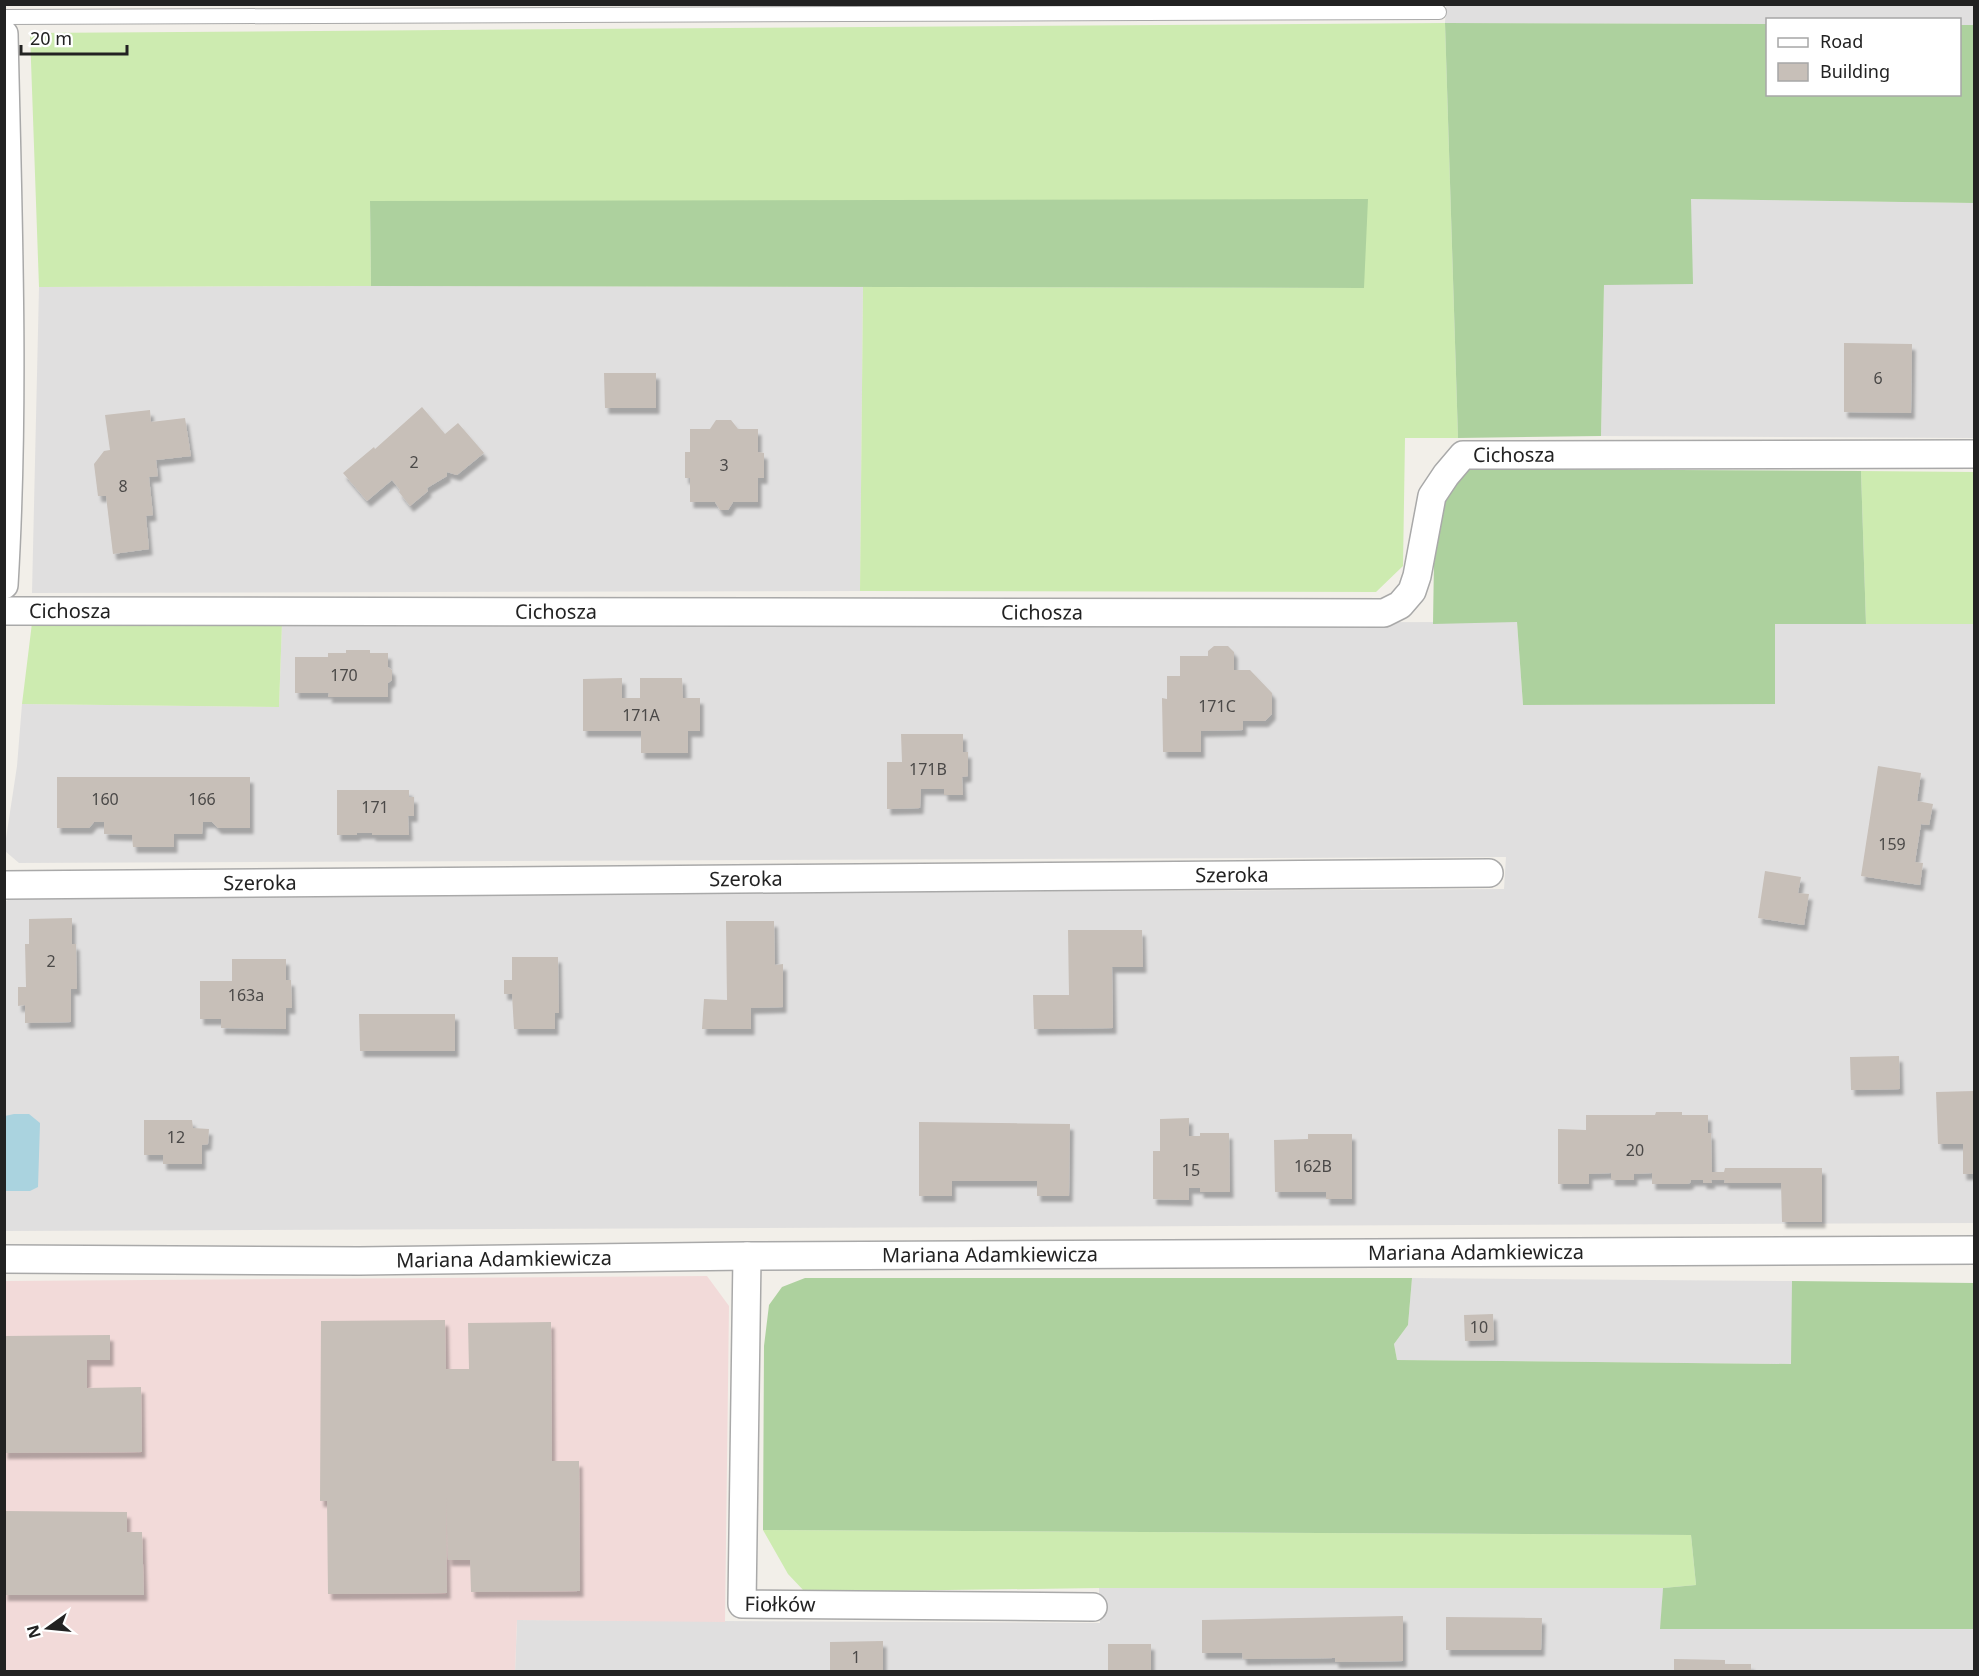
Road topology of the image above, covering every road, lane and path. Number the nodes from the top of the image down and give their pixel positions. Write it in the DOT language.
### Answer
graph roads {
  1 [pos="1439,12"];
  2 [pos="4,17"];
  3 [pos="4,34"];
  4 [pos="1974,454"];
  5 [pos="4,585"];
  6 [pos="4,611"];
  7 [pos="1490,873"];
  8 [pos="4,885"];
  9 [pos="1974,1250"];
  10 [pos="747,1256"];
  11 [pos="4,1259"];
  12 [pos="1093,1606"];
  1 -- 2 [label="lane"];
  3 -- 5 [label="street"];
  4 -- 6 [label="street, Cichosza"];
  7 -- 8 [label="street, Szeroka"];
  9 -- 10 [label="street, Mariana Adamkiewicza"];
  10 -- 11 [label="street, Mariana Adamkiewicza"];
  10 -- 12 [label="street, Fiołków"];
}
